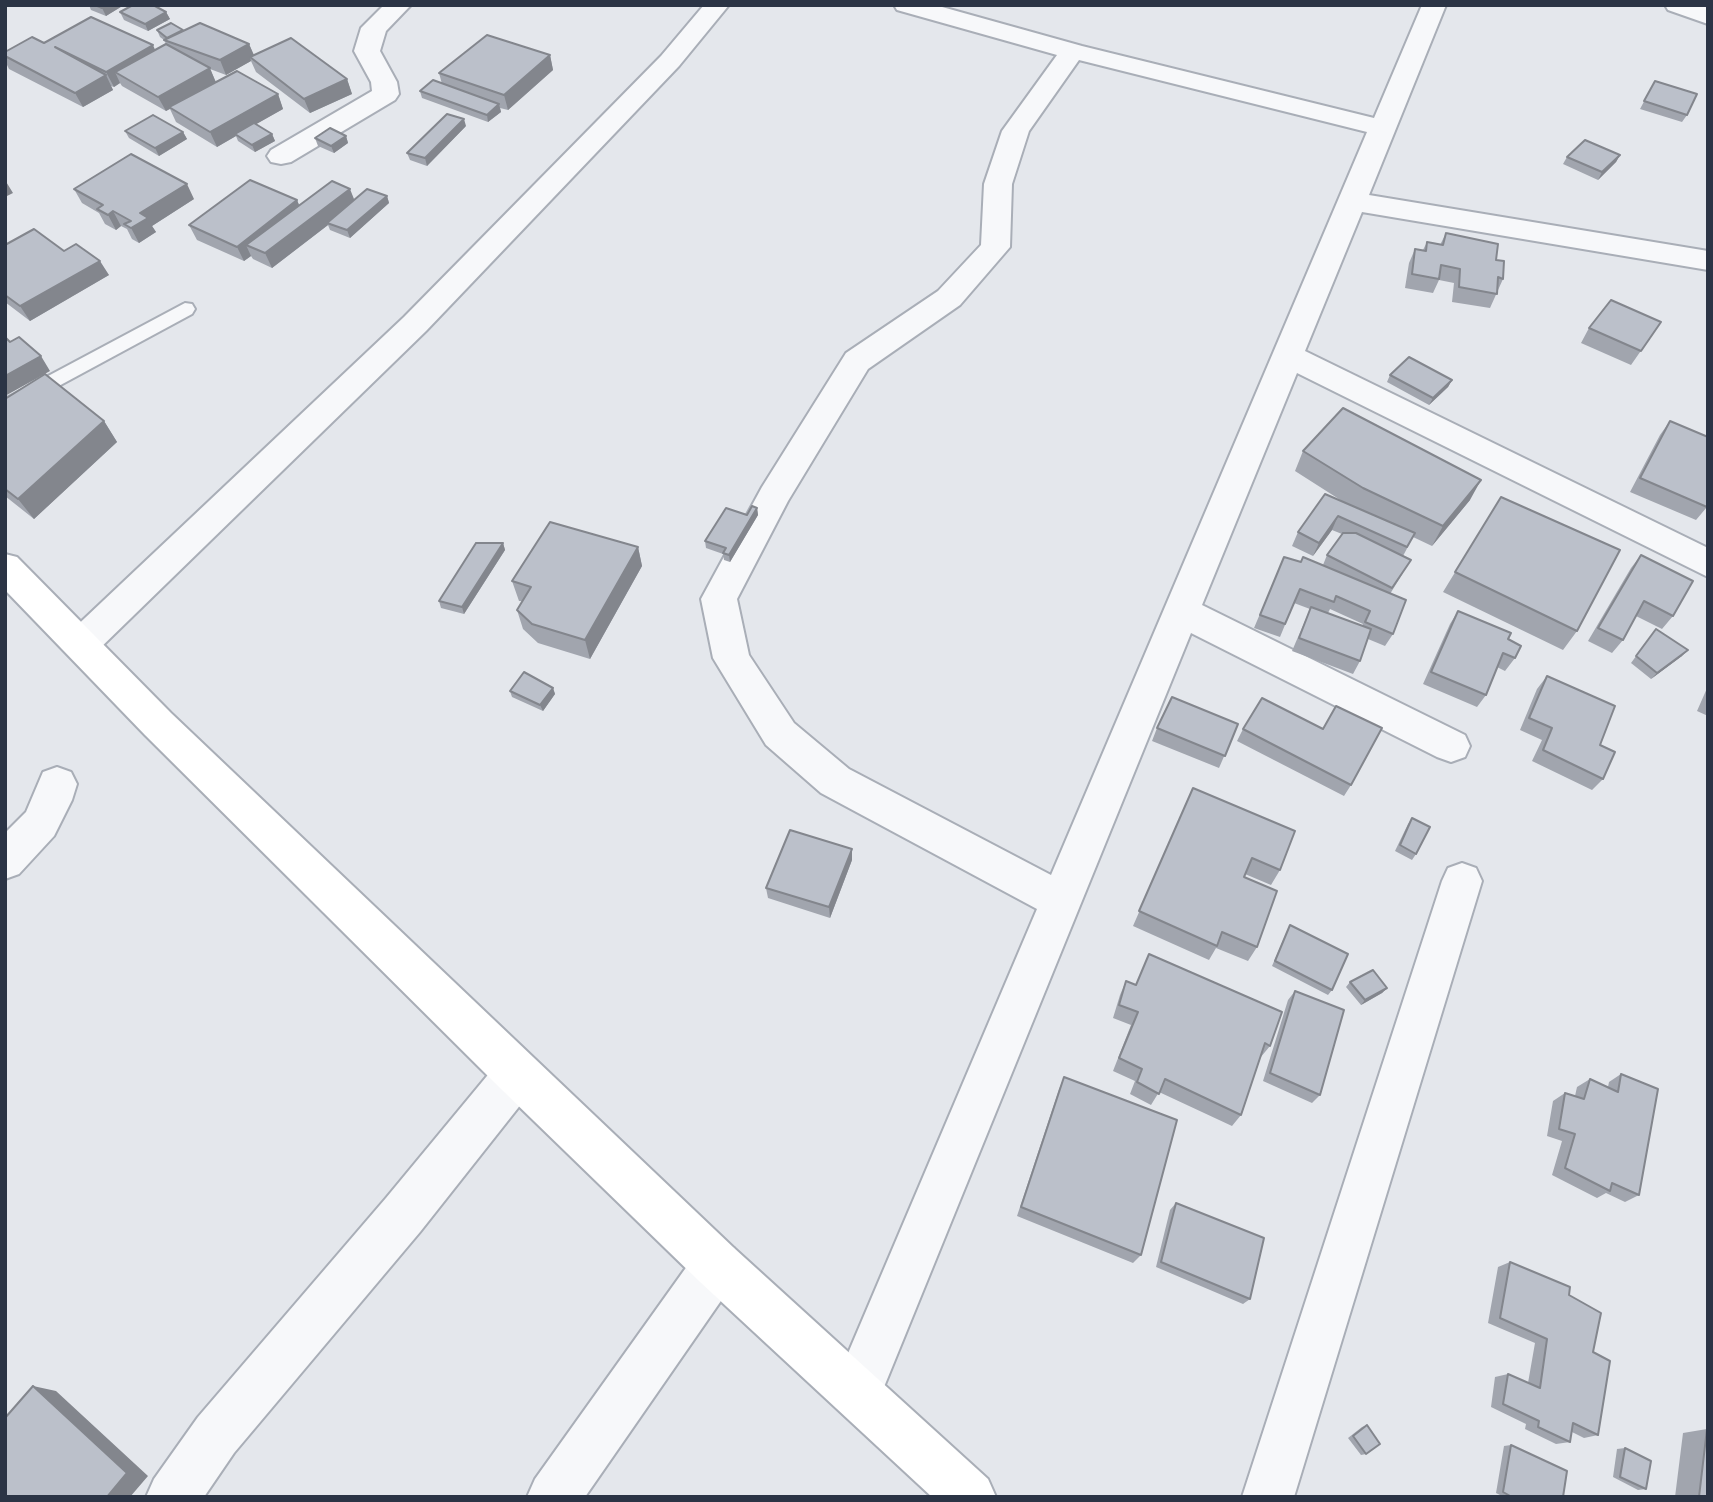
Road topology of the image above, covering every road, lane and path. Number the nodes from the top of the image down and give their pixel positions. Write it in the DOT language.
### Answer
graph roads {
  1 [pos="399,5"];
  2 [pos="717,5"];
  3 [pos="906,5"];
  4 [pos="1434,5"];
  5 [pos="1677,5"];
  6 [pos="1708,17"];
  7 [pos="1073,51"];
  8 [pos="1382,128"];
  9 [pos="281,156"];
  10 [pos="1350,201"];
  11 [pos="1708,261"];
  12 [pos="184,309"];
  13 [pos="1289,356"];
  14 [pos="5,408"];
  15 [pos="1708,564"];
  16 [pos="5,567"];
  17 [pos="1182,612"];
  18 [pos="81,644"];
  19 [pos="1451,746"];
  20 [pos="57,784"];
  21 [pos="5,861"];
  22 [pos="1462,881"];
  23 [pos="1061,901"];
  24 [pos="517,1074"];
  25 [pos="717,1265"];
  26 [pos="857,1391"];
  27 [pos="172,1497"];
  28 [pos="553,1497"];
  29 [pos="970,1497"];
  30 [pos="1268,1497"];
  1 -- 9 [label="street"];
  2 -- 18 [label="street"];
  3 -- 7 [label="street"];
  4 -- 8 [label="street"];
  5 -- 6 [label="street"];
  7 -- 8 [label="street"];
  7 -- 23 [label="street"];
  8 -- 10 [label="street"];
  10 -- 11 [label="street"];
  10 -- 13 [label="street"];
  12 -- 14 [label="lane"];
  13 -- 15 [label="street"];
  13 -- 17 [label="street"];
  16 -- 18 [label="street"];
  17 -- 19 [label="street"];
  17 -- 23 [label="street"];
  18 -- 24 [label="street"];
  20 -- 21 [label="street"];
  22 -- 30 [label="street"];
  23 -- 26 [label="street"];
  24 -- 25 [label="street"];
  24 -- 27 [label="street"];
  25 -- 26 [label="street"];
  25 -- 28 [label="street"];
  26 -- 29 [label="street"];
}
